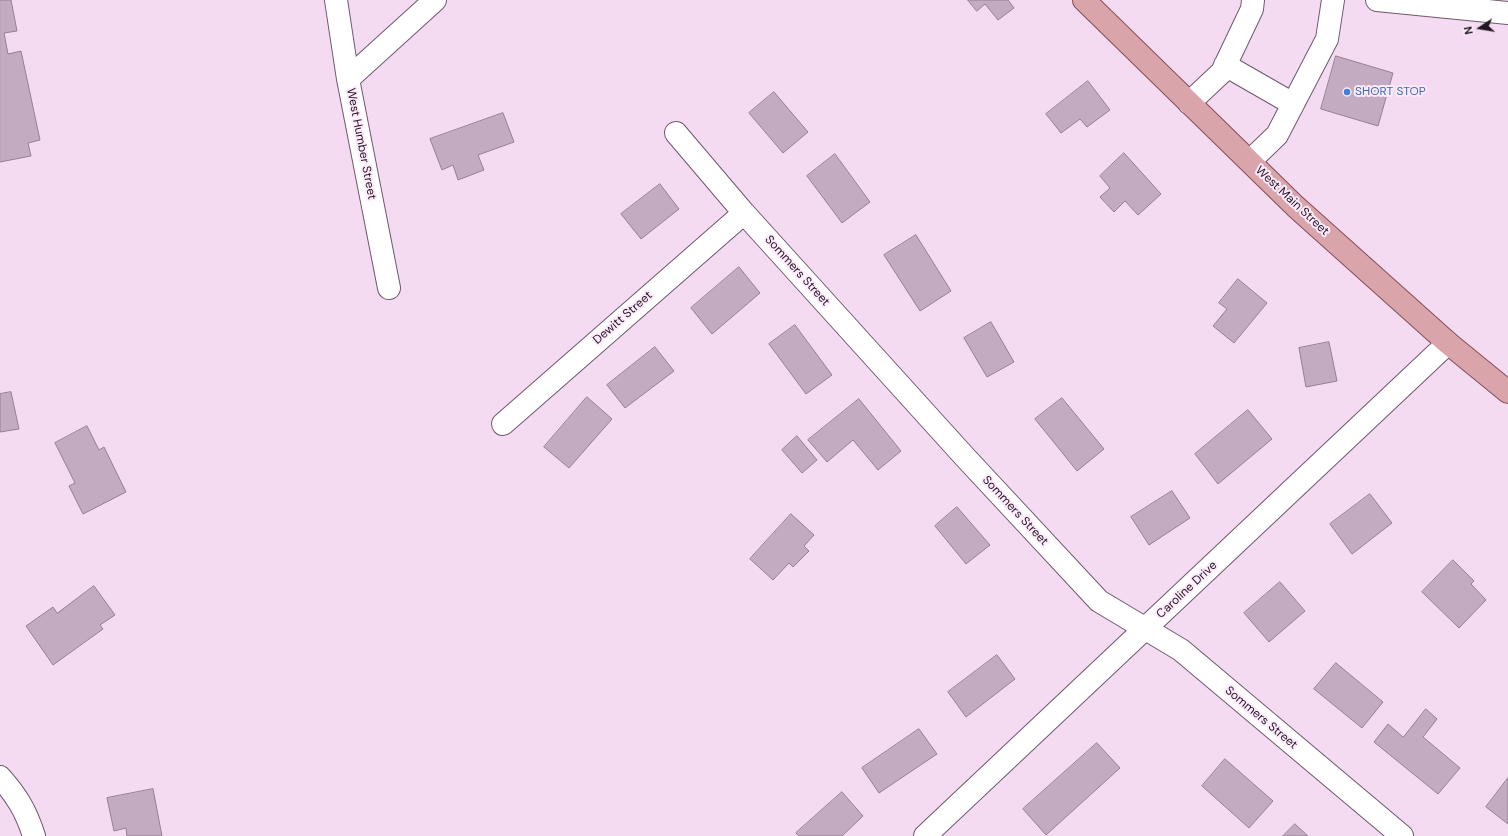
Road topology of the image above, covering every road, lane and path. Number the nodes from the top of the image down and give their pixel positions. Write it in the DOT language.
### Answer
graph roads {
  1 [pos="336,0"];
  2 [pos="435,0"];
  3 [pos="1084,0"];
  4 [pos="1253,0"];
  5 [pos="1333,0"];
  6 [pos="1377,0"];
  7 [pos="1508,13"];
  8 [pos="1225,65"];
  9 [pos="348,79"];
  10 [pos="1190,103"];
  11 [pos="1293,104"];
  12 [pos="676,133"];
  13 [pos="1250,161"];
  14 [pos="744,212"];
  15 [pos="389,288"];
  16 [pos="1448,342"];
  17 [pos="1508,392"];
  18 [pos="503,424"];
  19 [pos="1146,629"];
  20 [pos="0,777"];
  21 [pos="934,833"];
  22 [pos="34,836"];
  23 [pos="1402,836"];
  1 -- 9 [label="street, West Humber Street"];
  2 -- 9 [label="street"];
  3 -- 10 [label="main road, West Main Street"];
  4 -- 8 [label="street"];
  5 -- 11 [label="street"];
  6 -- 7 [label="street"];
  8 -- 10 [label="street"];
  8 -- 11 [label="street"];
  9 -- 15 [label="street, West Humber Street"];
  10 -- 13 [label="main road, West Main Street"];
  11 -- 13 [label="street"];
  12 -- 14 [label="street, Sommers Street"];
  13 -- 16 [label="main road, West Main Street"];
  14 -- 18 [label="street, Dewitt Street"];
  14 -- 19 [label="street, Sommers Street"];
  16 -- 17 [label="main road, West Main Street"];
  16 -- 19 [label="street, Caroline Drive"];
  19 -- 21 [label="street, Caroline Drive"];
  19 -- 23 [label="street, Sommers Street"];
  20 -- 22 [label="street"];
}
